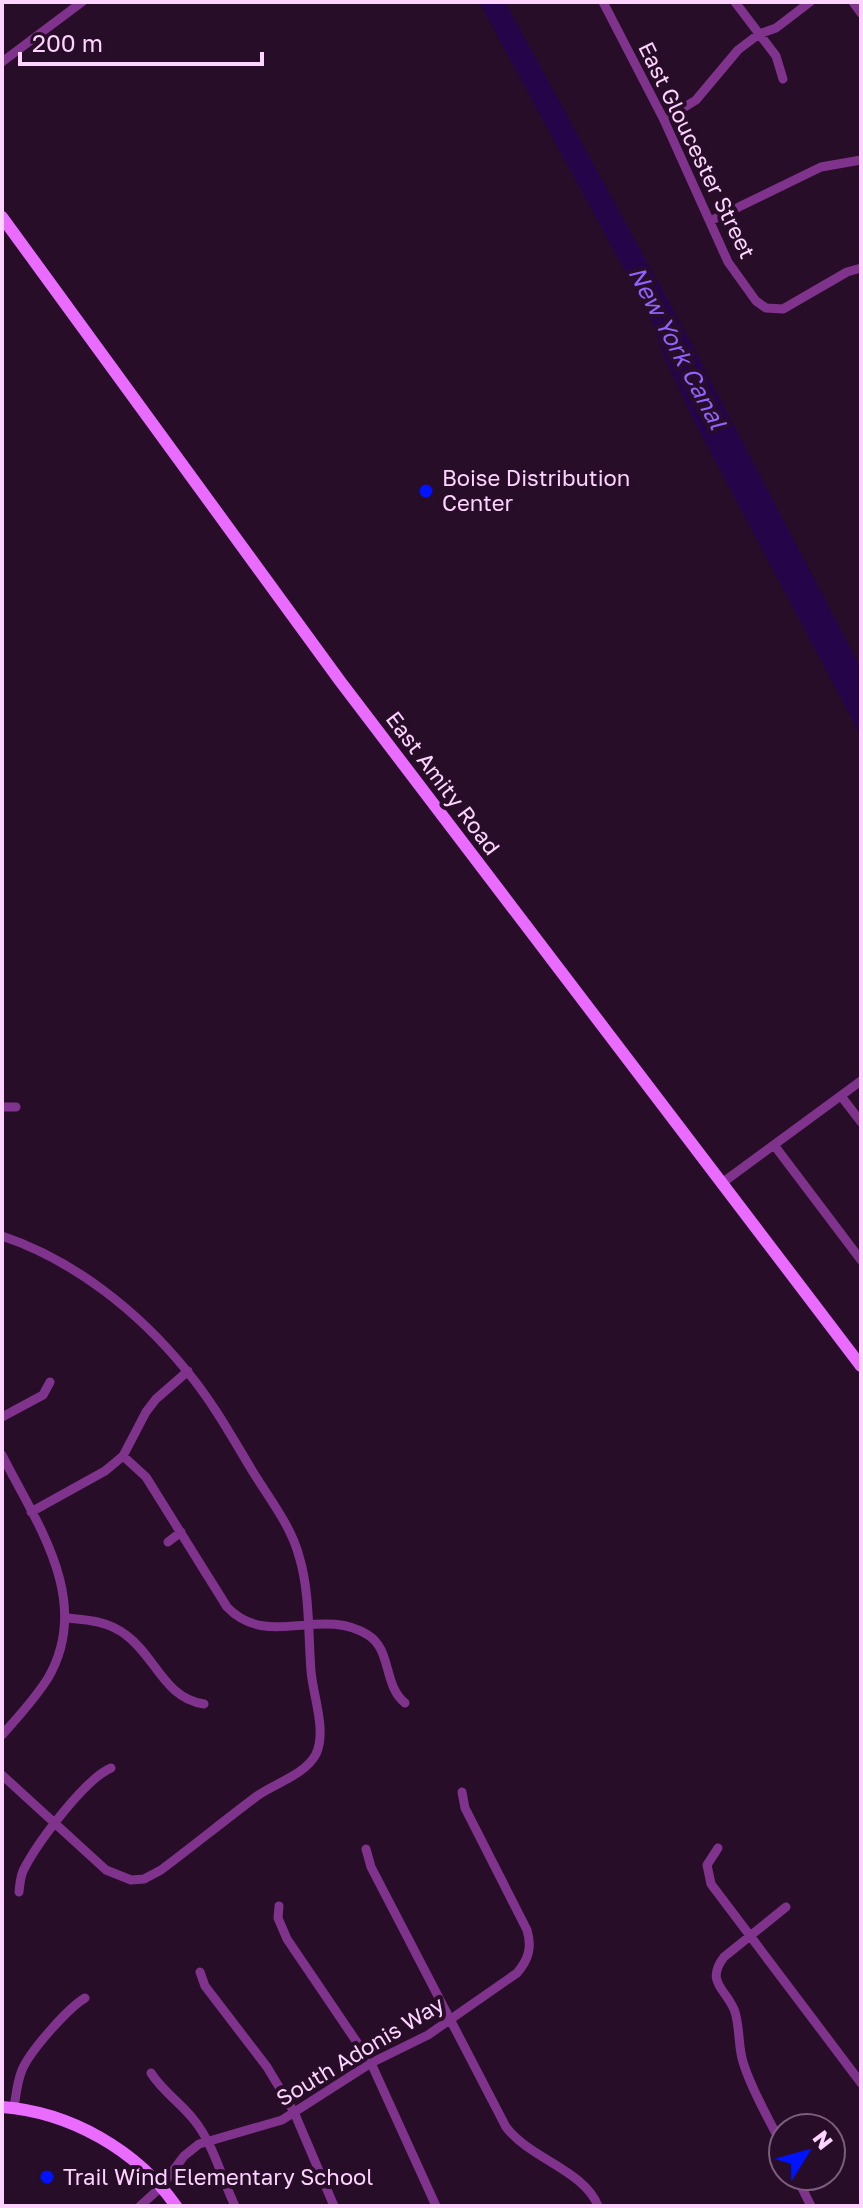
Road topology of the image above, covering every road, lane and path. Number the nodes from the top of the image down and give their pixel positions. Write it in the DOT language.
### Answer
graph roads {
  1 [pos="82,2"];
  2 [pos="603,2"];
  3 [pos="735,2"];
  4 [pos="810,2"];
  5 [pos="853,2"];
  6 [pos="861,13"];
  7 [pos="759,34"];
  8 [pos="2,62"];
  9 [pos="783,79"];
  10 [pos="664,120"];
  11 [pos="861,160"];
  12 [pos="2,217"];
  13 [pos="710,221"];
  14 [pos="861,268"];
  15 [pos="861,1081"];
  16 [pos="841,1096"];
  17 [pos="2,1107"];
  18 [pos="16,1107"];
  19 [pos="861,1122"];
  20 [pos="774,1145"];
  21 [pos="722,1183"];
  22 [pos="3,1238"];
  23 [pos="861,1260"];
  24 [pos="861,1366"];
  25 [pos="188,1371"];
  26 [pos="50,1382"];
  27 [pos="2,1417"];
  28 [pos="2,1455"];
  29 [pos="123,1456"];
  30 [pos="31,1512"];
  31 [pos="181,1532"];
  32 [pos="168,1542"];
  33 [pos="66,1618"];
  34 [pos="308,1625"];
  35 [pos="405,1703"];
  36 [pos="204,1704"];
  37 [pos="2,1735"];
  38 [pos="111,1768"];
  39 [pos="2,1775"];
  40 [pos="462,1792"];
  41 [pos="55,1823"];
  42 [pos="718,1848"];
  43 [pos="366,1849"];
  44 [pos="19,1892"];
  45 [pos="279,1906"];
  46 [pos="786,1907"];
  47 [pos="751,1936"];
  48 [pos="200,1972"];
  49 [pos="85,1998"];
  50 [pos="451,2019"];
  51 [pos="371,2063"];
  52 [pos="151,2073"];
  53 [pos="861,2083"];
  54 [pos="8,2107"];
  55 [pos="294,2112"];
  56 [pos="767,2114"];
  57 [pos="208,2141"];
  58 [pos="161,2187"];
  59 [pos="140,2206"];
  60 [pos="176,2206"];
  61 [pos="235,2206"];
  62 [pos="334,2206"];
  63 [pos="436,2206"];
  64 [pos="598,2206"];
  1 -- 8 [label="street"];
  2 -- 10 [label="street, East Gloucester Street"];
  3 -- 7 [label="street"];
  4 -- 7 [label="street"];
  5 -- 6 [label="street"];
  7 -- 9 [label="street"];
  7 -- 10 [label="street"];
  10 -- 13 [label="street, East Gloucester Street"];
  11 -- 13 [label="street"];
  12 -- 21 [label="street, East Amity Road"];
  13 -- 14 [label="street, East Gloucester Street"];
  15 -- 16 [label="street"];
  16 -- 19 [label="street"];
  16 -- 20 [label="street"];
  17 -- 18 [label="street"];
  20 -- 21 [label="street"];
  20 -- 23 [label="street"];
  21 -- 24 [label="street, East Amity Road"];
  22 -- 25 [label="street"];
  25 -- 29 [label="street"];
  25 -- 34 [label="street"];
  26 -- 27 [label="street"];
  28 -- 30 [label="street"];
  29 -- 30 [label="street"];
  29 -- 31 [label="street"];
  30 -- 33 [label="street"];
  31 -- 32 [label="street"];
  31 -- 34 [label="street"];
  33 -- 36 [label="street"];
  33 -- 37 [label="street"];
  34 -- 35 [label="street"];
  34 -- 41 [label="street"];
  38 -- 41 [label="street"];
  39 -- 41 [label="street"];
  40 -- 50 [label="street, South Adonis Way"];
  41 -- 44 [label="street"];
  42 -- 47 [label="street"];
  43 -- 50 [label="street"];
  45 -- 51 [label="street"];
  46 -- 47 [label="street"];
  47 -- 53 [label="street"];
  47 -- 56 [label="street"];
  48 -- 55 [label="street"];
  49 -- 54 [label="street"];
  50 -- 51 [label="street, South Adonis Way"];
  50 -- 64 [label="street"];
  51 -- 55 [label="street, South Adonis Way"];
  51 -- 63 [label="street"];
  52 -- 57 [label="street"];
  54 -- 58 [label="street"];
  55 -- 57 [label="street, South Adonis Way"];
  55 -- 62 [label="street"];
  57 -- 58 [label="street, South Adonis Way"];
  57 -- 61 [label="street"];
  58 -- 59 [label="street, South Adonis Way"];
  58 -- 60 [label="street"];
}
